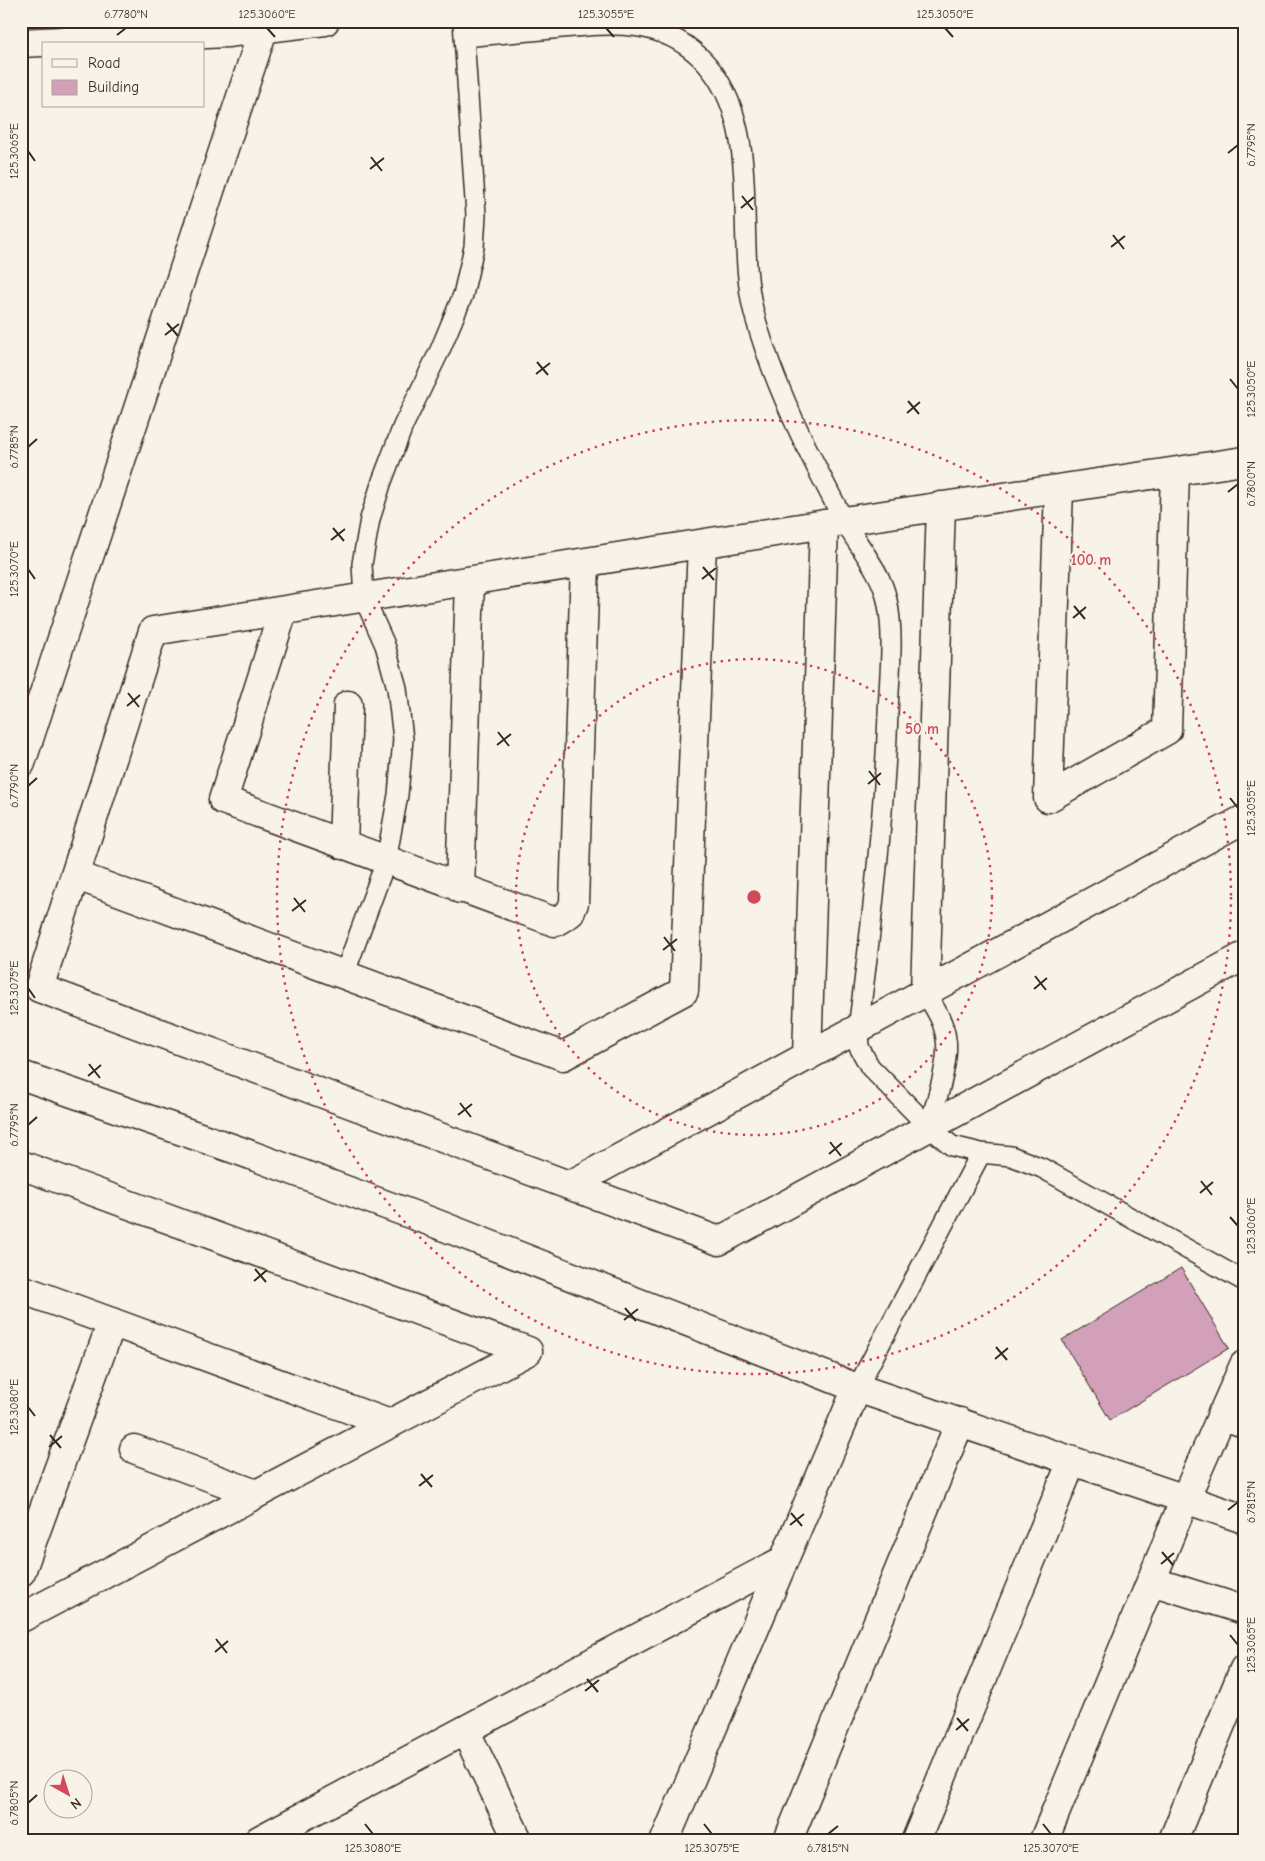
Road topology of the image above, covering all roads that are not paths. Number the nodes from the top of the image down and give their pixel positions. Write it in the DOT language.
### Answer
graph roads {
  1 [pos="325,21"];
  2 [pos="295,23"];
  3 [pos="463,29"];
  4 [pos="263,30"];
  5 [pos="21,43"];
  6 [pos="1244,461"];
  7 [pos="1175,472"];
  8 [pos="1059,489"];
  9 [pos="941,506"];
  10 [pos="834,522"];
  11 [pos="702,544"];
  12 [pos="585,563"];
  13 [pos="470,581"];
  14 [pos="364,598"];
  15 [pos="282,611"];
  16 [pos="348,705"];
  17 [pos="21,763"];
  18 [pos="1244,819"];
  19 [pos="343,845"];
  20 [pos="386,861"];
  21 [pos="75,875"];
  22 [pos="460,889"];
  23 [pos="1244,956"];
  24 [pos="344,975"];
  25 [pos="925,992"];
  26 [pos="858,1029"];
  27 [pos="807,1057"];
  28 [pos="21,1075"];
  29 [pos="929,1127"];
  30 [pos="981,1153"];
  31 [pos="21,1165"];
  32 [pos="570,1185"];
  33 [pos="1244,1282"];
  34 [pos="21,1289"];
  35 [pos="112,1322"];
  36 [pos="1244,1364"];
  37 [pos="857,1388"];
  38 [pos="1233,1419"];
  39 [pos="960,1422"];
  40 [pos="390,1424"];
  41 [pos="134,1449"];
  42 [pos="1072,1461"];
  43 [pos="256,1494"];
  44 [pos="1184,1499"];
  45 [pos="1244,1519"];
  46 [pos="784,1560"];
  47 [pos="21,1572"];
  48 [pos="1151,1581"];
  49 [pos="1244,1610"];
  50 [pos="21,1618"];
  51 [pos="1244,1669"];
  52 [pos="465,1730"];
  53 [pos="259,1840"];
  54 [pos="518,1840"];
  55 [pos="665,1840"];
  56 [pos="788,1840"];
  57 [pos="916,1840"];
  58 [pos="1044,1840"];
  59 [pos="1173,1840"];
  1 -- 2 [label="street"];
  2 -- 4 [label="street"];
  3 -- 10 [label="lane"];
  3 -- 14 [label="lane"];
  4 -- 5 [label="street"];
  4 -- 17 [label="street"];
  6 -- 7 [label="street"];
  7 -- 8 [label="street"];
  7 -- 8 [label="street"];
  8 -- 9 [label="street"];
  9 -- 10 [label="street"];
  9 -- 25 [label="street"];
  10 -- 11 [label="street"];
  10 -- 26 [label="lane"];
  10 -- 27 [label="street"];
  11 -- 12 [label="street"];
  11 -- 24 [label="street"];
  12 -- 13 [label="street"];
  12 -- 22 [label="street"];
  13 -- 14 [label="street"];
  13 -- 22 [label="street"];
  14 -- 15 [label="street"];
  14 -- 20 [label="lane"];
  15 -- 19 [label="street"];
  15 -- 21 [label="street"];
  16 -- 19 [label="street"];
  18 -- 25 [label="street"];
  19 -- 20 [label="street"];
  20 -- 22 [label="street"];
  20 -- 24 [label="lane"];
  21 -- 24 [label="street"];
  21 -- 32 [label="street"];
  23 -- 29 [label="street"];
  25 -- 26 [label="street"];
  25 -- 29 [label="lane"];
  26 -- 27 [label="street"];
  26 -- 29 [label="lane"];
  27 -- 32 [label="street"];
  28 -- 37 [label="street"];
  29 -- 30 [label="lane"];
  29 -- 32 [label="street"];
  30 -- 33 [label="lane"];
  30 -- 37 [label="lane"];
  31 -- 40 [label="street"];
  34 -- 35 [label="street"];
  35 -- 40 [label="street"];
  35 -- 47 [label="street"];
  36 -- 38 [label="street"];
  37 -- 39 [label="street"];
  37 -- 46 [label="street"];
  38 -- 44 [label="street"];
  39 -- 42 [label="street"];
  39 -- 56 [label="street"];
  40 -- 43 [label="street"];
  41 -- 43 [label="street"];
  42 -- 44 [label="street"];
  42 -- 57 [label="street"];
  43 -- 50 [label="street"];
  44 -- 45 [label="street"];
  44 -- 48 [label="street"];
  46 -- 52 [label="street"];
  46 -- 55 [label="street"];
  48 -- 49 [label="street"];
  48 -- 58 [label="street"];
  51 -- 59 [label="street"];
  52 -- 53 [label="street"];
  52 -- 54 [label="street"];
}
